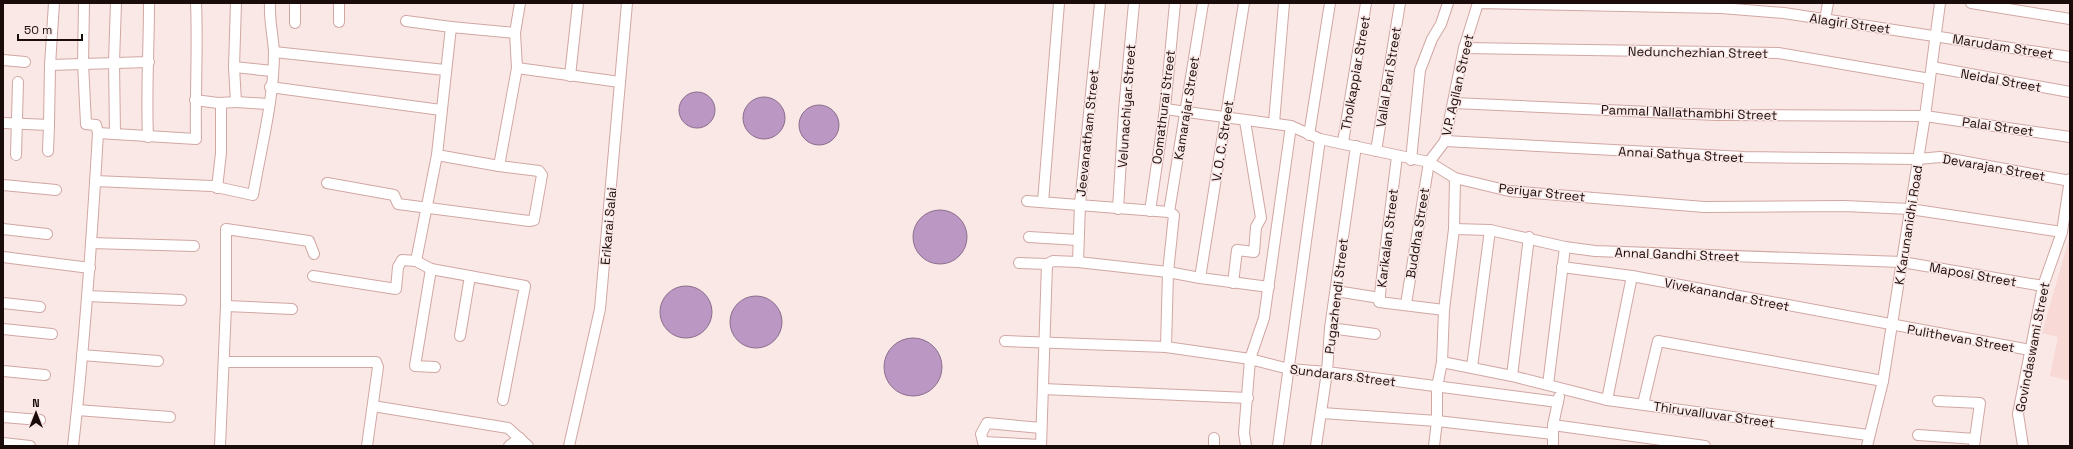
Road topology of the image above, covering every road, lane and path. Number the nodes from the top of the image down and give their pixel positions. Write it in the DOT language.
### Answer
graph roads {
  1 [pos="54,3"];
  2 [pos="84,3"];
  3 [pos="116,3"];
  4 [pos="149,3"];
  5 [pos="196,3"];
  6 [pos="236,3"];
  7 [pos="270,3"];
  8 [pos="295,3"];
  9 [pos="339,3"];
  10 [pos="520,3"];
  11 [pos="578,3"];
  12 [pos="627,3"];
  13 [pos="1059,3"];
  14 [pos="1100,3"];
  15 [pos="1134,3"];
  16 [pos="1175,3"];
  17 [pos="1203,3"];
  18 [pos="1244,3"];
  19 [pos="1284,3"];
  20 [pos="1330,3"];
  21 [pos="1366,3"];
  22 [pos="1400,3"];
  23 [pos="1448,3"];
  24 [pos="1478,3"];
  25 [pos="1828,3"];
  26 [pos="1940,3"];
  27 [pos="1971,3"];
  28 [pos="1511,4"];
  29 [pos="1539,4"];
  30 [pos="1571,4"];
  31 [pos="1620,5"];
  32 [pos="1668,6"];
  33 [pos="1721,6"];
  34 [pos="2070,19"];
  35 [pos="1825,20"];
  36 [pos="406,21"];
  37 [pos="338,22"];
  38 [pos="295,23"];
  39 [pos="451,27"];
  40 [pos="515,33"];
  41 [pos="1935,35"];
  42 [pos="1464,48"];
  43 [pos="274,52"];
  44 [pos="2070,57"];
  45 [pos="3,60"];
  46 [pos="25,62"];
  47 [pos="114,62"];
  48 [pos="149,62"];
  49 [pos="83,63"];
  50 [pos="50,65"];
  51 [pos="234,67"];
  52 [pos="1932,67"];
  53 [pos="517,68"];
  54 [pos="446,70"];
  55 [pos="272,71"];
  56 [pos="570,76"];
  57 [pos="1930,79"];
  58 [pos="18,82"];
  59 [pos="620,82"];
  60 [pos="270,87"];
  61 [pos="2070,92"];
  62 [pos="195,100"];
  63 [pos="236,102"];
  64 [pos="221,103"];
  65 [pos="1454,103"];
  66 [pos="268,104"];
  67 [pos="1165,109"];
  68 [pos="441,110"];
  69 [pos="1185,112"];
  70 [pos="1925,116"];
  71 [pos="1226,119"];
  72 [pos="1245,121"];
  73 [pos="3,123"];
  74 [pos="1274,123"];
  75 [pos="17,124"];
  76 [pos="49,125"];
  77 [pos="1291,126"];
  78 [pos="98,133"];
  79 [pos="115,134"];
  80 [pos="1309,135"];
  81 [pos="148,136"];
  82 [pos="2070,137"];
  83 [pos="1320,139"];
  84 [pos="1445,141"];
  85 [pos="1343,142"];
  86 [pos="1356,146"];
  87 [pos="48,151"];
  88 [pos="1376,151"];
  89 [pos="16,155"];
  90 [pos="437,155"];
  91 [pos="1397,156"];
  92 [pos="1918,159"];
  93 [pos="1411,160"];
  94 [pos="1429,162"];
  95 [pos="499,166"];
  96 [pos="1455,178"];
  97 [pos="2070,180"];
  98 [pos="95,181"];
  99 [pos="326,183"];
  100 [pos="3,185"];
  101 [pos="217,188"];
  102 [pos="56,190"];
  103 [pos="1027,201"];
  104 [pos="1043,202"];
  105 [pos="1080,204"];
  106 [pos="426,207"];
  107 [pos="1118,209"];
  108 [pos="1910,209"];
  109 [pos="1150,211"];
  110 [pos="1169,212"];
  111 [pos="3,229"];
  112 [pos="1454,229"];
  113 [pos="1490,230"];
  114 [pos="2062,232"];
  115 [pos="47,234"];
  116 [pos="1029,237"];
  117 [pos="1529,237"];
  118 [pos="1078,240"];
  119 [pos="91,243"];
  120 [pos="194,246"];
  121 [pos="1565,247"];
  122 [pos="314,254"];
  123 [pos="3,257"];
  124 [pos="416,261"];
  125 [pos="1078,262"];
  126 [pos="1902,262"];
  127 [pos="1019,263"];
  128 [pos="1047,264"];
  129 [pos="1562,267"];
  130 [pos="90,268"];
  131 [pos="431,269"];
  132 [pos="1168,272"];
  133 [pos="314,276"];
  134 [pos="470,276"];
  135 [pos="1632,276"];
  136 [pos="1200,278"];
  137 [pos="1233,283"];
  138 [pos="2043,286"];
  139 [pos="1269,287"];
  140 [pos="1336,291"];
  141 [pos="87,296"];
  142 [pos="1380,298"];
  143 [pos="181,300"];
  144 [pos="3,302"];
  145 [pos="1406,304"];
  146 [pos="226,306"];
  147 [pos="40,307"];
  148 [pos="292,309"];
  149 [pos="1444,310"];
  150 [pos="1892,326"];
  151 [pos="1330,328"];
  152 [pos="3,329"];
  153 [pos="52,334"];
  154 [pos="1375,334"];
  155 [pos="460,336"];
  156 [pos="1005,341"];
  157 [pos="1044,342"];
  158 [pos="1166,347"];
  159 [pos="2030,350"];
  160 [pos="82,354"];
  161 [pos="1250,359"];
  162 [pos="158,361"];
  163 [pos="224,362"];
  164 [pos="1442,362"];
  165 [pos="435,367"];
  166 [pos="1472,367"];
  167 [pos="1289,369"];
  168 [pos="3,371"];
  169 [pos="1327,372"];
  170 [pos="45,374"];
  171 [pos="1512,376"];
  172 [pos="1883,381"];
  173 [pos="1548,385"];
  174 [pos="1437,387"];
  175 [pos="1043,389"];
  176 [pos="1561,389"];
  177 [pos="1248,398"];
  178 [pos="503,400"];
  179 [pos="1607,400"];
  180 [pos="1938,401"];
  181 [pos="1558,402"];
  182 [pos="1643,404"];
  183 [pos="373,406"];
  184 [pos="77,410"];
  185 [pos="1322,413"];
  186 [pos="3,417"];
  187 [pos="170,417"];
  188 [pos="40,420"];
  189 [pos="1437,421"];
  190 [pos="1041,428"];
  191 [pos="1553,430"];
  192 [pos="1868,435"];
  193 [pos="1918,435"];
  194 [pos="520,438"];
  195 [pos="1975,442"];
  196 [pos="3,443"];
  197 [pos="19,445"];
  198 [pos="30,446"];
  199 [pos="73,446"];
  200 [pos="220,446"];
  201 [pos="367,446"];
  202 [pos="509,446"];
  203 [pos="528,446"];
  204 [pos="569,446"];
  205 [pos="1041,446"];
  206 [pos="1246,446"];
  207 [pos="1278,446"];
  208 [pos="1316,446"];
  209 [pos="1434,446"];
  210 [pos="1553,446"];
  211 [pos="1705,446"];
  212 [pos="1867,446"];
  213 [pos="2023,446"];
  1 -- 50 [label="street"];
  2 -- 49 [label="street"];
  3 -- 47 [label="street"];
  4 -- 48 [label="street"];
  5 -- 62 [label="street"];
  6 -- 51 [label="street"];
  7 -- 43 [label="street"];
  8 -- 38 [label="street"];
  9 -- 37 [label="street"];
  10 -- 40 [label="street"];
  11 -- 56 [label="street"];
  12 -- 59 [label="street, Erikarai Salai"];
  13 -- 104 [label="street"];
  14 -- 105 [label="street, Jeevanatham Street"];
  15 -- 107 [label="street, Velunachiyar Street"];
  16 -- 67 [label="street, Oomathurai Street"];
  17 -- 69 [label="street, Kamarajar Street"];
  18 -- 71 [label="street, V. O. C. Street"];
  19 -- 74 [label="street"];
  20 -- 80 [label="street"];
  21 -- 85 [label="street, Tholkappiar Street"];
  22 -- 88 [label="street, Vallal Pari Street"];
  23 -- 93 [label="street"];
  24 -- 28 [label="street, Alagiri Street"];
  24 -- 42 [label="street, V.P. Agilan Street"];
  25 -- 35 [label="street"];
  26 -- 41 [label="street, K Karunanidhi Road"];
  27 -- 34 [label="street"];
  28 -- 29 [label="street, Alagiri Street"];
  29 -- 30 [label="street, Alagiri Street"];
  30 -- 31 [label="street, Alagiri Street"];
  31 -- 32 [label="street, Alagiri Street"];
  32 -- 33 [label="street, Alagiri Street"];
  33 -- 35 [label="street, Alagiri Street"];
  35 -- 41 [label="street, Alagiri Street"];
  36 -- 39 [label="street"];
  39 -- 40 [label="street"];
  39 -- 54 [label="street"];
  40 -- 53 [label="street"];
  41 -- 44 [label="street, Marudam Street"];
  41 -- 52 [label="street, K Karunanidhi Road"];
  42 -- 57 [label="street, Nedunchezhian Street"];
  42 -- 65 [label="street, V.P. Agilan Street"];
  43 -- 54 [label="street"];
  43 -- 55 [label="street"];
  45 -- 46 [label="street"];
  47 -- 48 [label="street"];
  47 -- 49 [label="street"];
  47 -- 79 [label="street"];
  48 -- 81 [label="street"];
  49 -- 50 [label="street"];
  49 -- 78 [label="street"];
  50 -- 76 [label="street"];
  51 -- 55 [label="street"];
  51 -- 63 [label="street"];
  52 -- 57 [label="street, K Karunanidhi Road"];
  52 -- 61 [label="street, Neidal Street"];
  53 -- 56 [label="street"];
  53 -- 95 [label="street"];
  54 -- 68 [label="street"];
  55 -- 60 [label="street"];
  56 -- 59 [label="street"];
  57 -- 70 [label="street, K Karunanidhi Road"];
  58 -- 75 [label="street"];
  59 -- 204 [label="street, Erikarai Salai"];
  60 -- 66 [label="street"];
  60 -- 68 [label="street"];
  62 -- 64 [label="street"];
  62 -- 81 [label="street"];
  63 -- 64 [label="street"];
  63 -- 66 [label="street"];
  64 -- 101 [label="street"];
  65 -- 70 [label="street, Pammal Nallathambhi Street"];
  65 -- 84 [label="street, V.P. Agilan Street"];
  66 -- 101 [label="street"];
  67 -- 69 [label="street, Periyar Street"];
  67 -- 109 [label="street, Oomathurai Street"];
  68 -- 90 [label="street"];
  69 -- 71 [label="street, Periyar Street"];
  69 -- 110 [label="street, Kamarajar Street"];
  70 -- 82 [label="street, Palai Street"];
  70 -- 92 [label="street, K Karunanidhi Road"];
  71 -- 72 [label="street, Periyar Street"];
  71 -- 136 [label="street, V. O. C. Street"];
  72 -- 74 [label="street, Periyar Street"];
  72 -- 137 [label="street"];
  73 -- 75 [label="street"];
  74 -- 77 [label="street, Periyar Street"];
  75 -- 76 [label="street"];
  75 -- 89 [label="street"];
  76 -- 87 [label="street"];
  77 -- 80 [label="street, Periyar Street"];
  77 -- 139 [label="street"];
  78 -- 79 [label="street"];
  78 -- 98 [label="street"];
  79 -- 81 [label="street"];
  80 -- 83 [label="street, Periyar Street"];
  83 -- 85 [label="street, Periyar Street"];
  83 -- 167 [label="street"];
  84 -- 92 [label="street, Annai Sathya Street"];
  84 -- 94 [label="street, V.P. Agilan Street"];
  85 -- 86 [label="street, Periyar Street"];
  86 -- 88 [label="street, Periyar Street"];
  86 -- 140 [label="street, Pugazhendi Street"];
  88 -- 91 [label="street, Periyar Street"];
  90 -- 95 [label="street"];
  90 -- 106 [label="street"];
  91 -- 93 [label="street, Periyar Street"];
  91 -- 142 [label="street, Karikalan Street"];
  92 -- 97 [label="street, Devarajan Street"];
  92 -- 108 [label="street, K Karunanidhi Road"];
  93 -- 94 [label="street, Periyar Street"];
  94 -- 96 [label="street, Periyar Street"];
  94 -- 145 [label="street, Buddha Street"];
  95 -- 106 [label="street"];
  96 -- 108 [label="street, Periyar Street"];
  96 -- 112 [label="street"];
  97 -- 114 [label="street, Govindaswami Street"];
  98 -- 101 [label="street"];
  98 -- 119 [label="street"];
  99 -- 106 [label="street"];
  100 -- 102 [label="street"];
  103 -- 104 [label="street"];
  104 -- 105 [label="street"];
  105 -- 107 [label="street"];
  105 -- 118 [label="street, Jeevanatham Street"];
  106 -- 124 [label="street"];
  107 -- 109 [label="street"];
  108 -- 114 [label="street, Periyar Street"];
  108 -- 126 [label="street, K Karunanidhi Road"];
  109 -- 110 [label="street"];
  110 -- 132 [label="street"];
  111 -- 115 [label="street"];
  112 -- 113 [label="street, Annal Gandhi Street"];
  112 -- 149 [label="street"];
  113 -- 117 [label="street, Annal Gandhi Street"];
  113 -- 166 [label="street"];
  114 -- 138 [label="street, Govindaswami Street"];
  116 -- 118 [label="street"];
  117 -- 121 [label="street, Annal Gandhi Street"];
  117 -- 171 [label="street"];
  118 -- 125 [label="street, Jeevanatham Street"];
  119 -- 120 [label="street"];
  119 -- 130 [label="street"];
  121 -- 126 [label="street, Annal Gandhi Street"];
  121 -- 129 [label="street"];
  122 -- 146 [label="street"];
  123 -- 130 [label="street"];
  124 -- 131 [label="street"];
  124 -- 133 [label="street"];
  125 -- 128 [label="street"];
  125 -- 132 [label="street"];
  126 -- 138 [label="street, Maposi Street"];
  126 -- 150 [label="street, K Karunanidhi Road"];
  127 -- 128 [label="street"];
  128 -- 157 [label="street"];
  129 -- 135 [label="street, Vivekanandar Street"];
  129 -- 173 [label="street"];
  130 -- 141 [label="street"];
  131 -- 134 [label="street"];
  131 -- 165 [label="street"];
  132 -- 136 [label="street"];
  132 -- 158 [label="street"];
  134 -- 155 [label="street"];
  134 -- 178 [label="street"];
  135 -- 150 [label="street, Vivekanandar Street"];
  135 -- 179 [label="street"];
  136 -- 137 [label="street"];
  137 -- 139 [label="street"];
  138 -- 159 [label="street, Govindaswami Street"];
  139 -- 161 [label="street"];
  140 -- 142 [label="street"];
  140 -- 151 [label="street, Pugazhendi Street"];
  141 -- 143 [label="street"];
  141 -- 160 [label="street"];
  142 -- 145 [label="street, Karikalan Street"];
  144 -- 147 [label="street"];
  145 -- 149 [label="street, Karikalan Street"];
  146 -- 148 [label="street"];
  146 -- 163 [label="street"];
  149 -- 164 [label="street"];
  150 -- 159 [label="street, Pulithevan Street"];
  150 -- 172 [label="street, K Karunanidhi Road"];
  151 -- 154 [label="street"];
  151 -- 169 [label="street, Pugazhendi Street"];
  152 -- 153 [label="street"];
  156 -- 157 [label="street, Sundarars Street"];
  157 -- 158 [label="street, Sundarars Street"];
  157 -- 175 [label="street"];
  158 -- 161 [label="street, Sundarars Street"];
  159 -- 213 [label="street, Govindaswami Street"];
  160 -- 162 [label="street"];
  160 -- 184 [label="street"];
  161 -- 167 [label="street, Sundarars Street"];
  161 -- 177 [label="street"];
  163 -- 183 [label="street"];
  163 -- 200 [label="street"];
  164 -- 166 [label="street, Thiruvalluvar Street"];
  164 -- 174 [label="street"];
  166 -- 171 [label="street, Thiruvalluvar Street"];
  167 -- 169 [label="street, Sundarars Street"];
  167 -- 207 [label="street"];
  168 -- 170 [label="street"];
  169 -- 174 [label="street, Sundarars Street"];
  169 -- 185 [label="street, Pugazhendi Street"];
  171 -- 173 [label="street, Thiruvalluvar Street"];
  172 -- 182 [label="street"];
  172 -- 192 [label="street, K Karunanidhi Road"];
  173 -- 176 [label="street, Thiruvalluvar Street"];
  174 -- 181 [label="street, Sundarars Street"];
  174 -- 189 [label="street"];
  175 -- 177 [label="street"];
  175 -- 190 [label="street"];
  176 -- 179 [label="street, Thiruvalluvar Street"];
  176 -- 181 [label="street"];
  177 -- 206 [label="street"];
  179 -- 182 [label="street, Thiruvalluvar Street"];
  180 -- 195 [label="street"];
  181 -- 191 [label="street"];
  182 -- 192 [label="street, Thiruvalluvar Street"];
  183 -- 194 [label="street"];
  183 -- 201 [label="street"];
  184 -- 187 [label="street"];
  184 -- 199 [label="street"];
  185 -- 189 [label="street"];
  185 -- 208 [label="street, Pugazhendi Street"];
  186 -- 188 [label="street"];
  189 -- 191 [label="street"];
  189 -- 209 [label="street"];
  190 -- 205 [label="street"];
  190 -- 205 [label="street"];
  191 -- 210 [label="street"];
  191 -- 211 [label="street"];
  192 -- 212 [label="street, K Karunanidhi Road"];
  193 -- 195 [label="street"];
  194 -- 202 [label="street"];
  194 -- 203 [label="street"];
  196 -- 197 [label="street"];
  197 -- 198 [label="street"];
}
